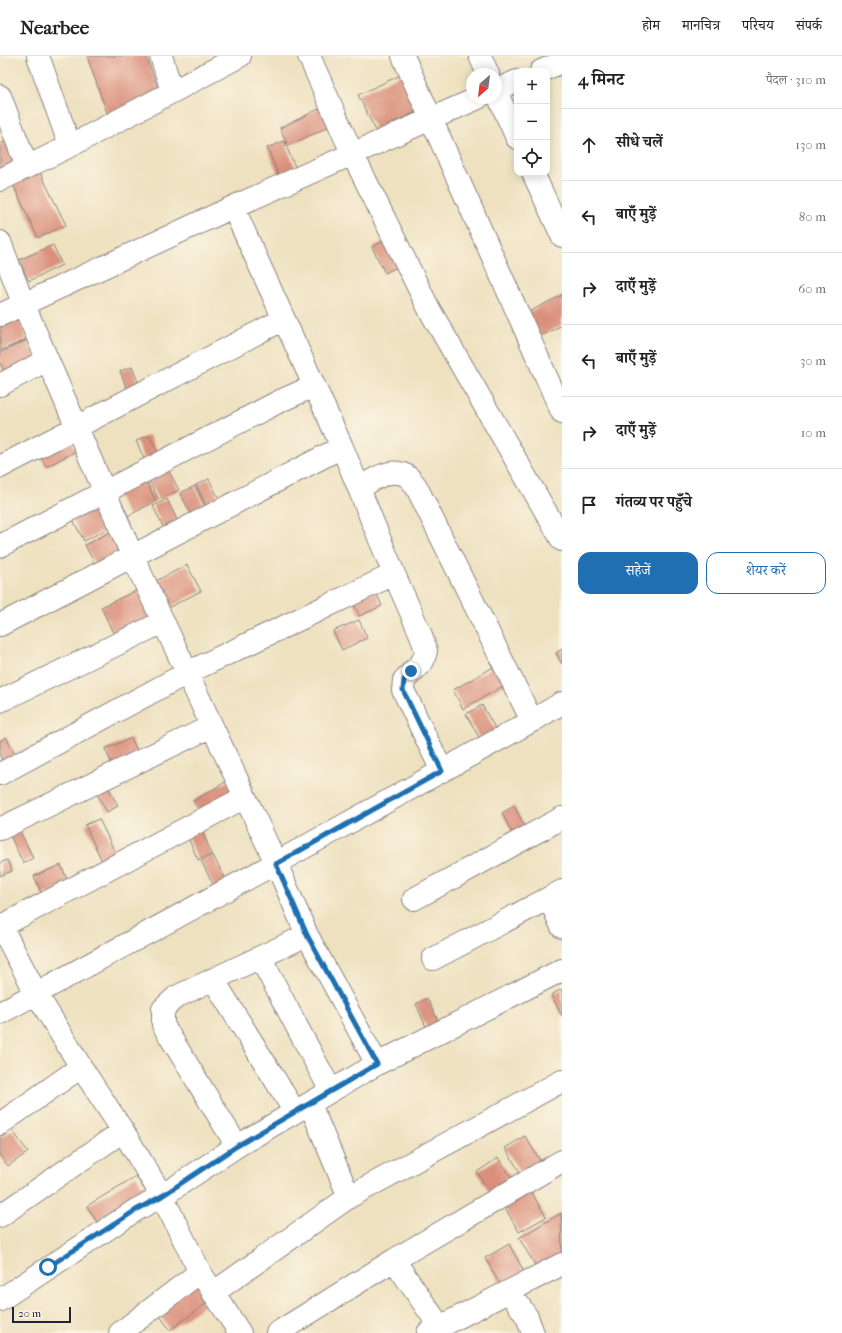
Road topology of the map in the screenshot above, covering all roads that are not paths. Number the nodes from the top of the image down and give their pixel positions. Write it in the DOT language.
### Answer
graph roads {
  1 [pos="38,56"];
  2 [pos="162,56"];
  3 [pos="240,56"];
  4 [pos="309,56"];
  5 [pos="403,56"];
  6 [pos="480,56"];
  7 [pos="485,68"];
  8 [pos="514,82"];
  9 [pos="502,88"];
  10 [pos="172,91"];
  11 [pos="0,96"];
  12 [pos="466,103"];
  13 [pos="502,104"];
  14 [pos="431,118"];
  15 [pos="514,131"];
  16 [pos="70,146"];
  17 [pos="352,153"];
  18 [pos="27,167"];
  19 [pos="534,176"];
  20 [pos="0,180"];
  21 [pos="234,207"];
  22 [pos="562,236"];
  23 [pos="0,242"];
  24 [pos="23,303"];
  25 [pos="0,315"];
  26 [pos="284,319"];
  27 [pos="48,362"];
  28 [pos="0,386"];
  29 [pos="314,386"];
  30 [pos="562,412"];
  31 [pos="77,428"];
  32 [pos="342,447"];
  33 [pos="0,467"];
  34 [pos="359,488"];
  35 [pos="104,491"];
  36 [pos="562,540"];
  37 [pos="0,546"];
  38 [pos="132,555"];
  39 [pos="394,574"];
  40 [pos="163,622"];
  41 [pos="0,625"];
  42 [pos="187,673"];
  43 [pos="0,701"];
  44 [pos="562,703"];
  45 [pos="532,721"];
  46 [pos="212,726"];
  47 [pos="442,771"];
  48 [pos="0,774"];
  49 [pos="245,797"];
  50 [pos="562,818"];
  51 [pos="0,829"];
  52 [pos="276,864"];
  53 [pos="555,894"];
  54 [pos="414,899"];
  55 [pos="0,925"];
  56 [pos="562,927"];
  57 [pos="307,935"];
  58 [pos="260,957"];
  59 [pos="433,959"];
  60 [pos="562,970"];
  61 [pos="213,979"];
  62 [pos="36,993"];
  63 [pos="0,1013"];
  64 [pos="377,1064"];
  65 [pos="81,1068"];
  66 [pos="562,1081"];
  67 [pos="331,1091"];
  68 [pos="302,1108"];
  69 [pos="0,1124"];
  70 [pos="123,1131"];
  71 [pos="237,1146"];
  72 [pos="562,1161"];
  73 [pos="162,1196"];
  74 [pos="349,1197"];
  75 [pos="0,1216"];
  76 [pos="394,1260"];
  77 [pos="562,1264"];
  78 [pos="200,1272"];
  79 [pos="510,1292"];
  80 [pos="213,1293"];
  81 [pos="0,1300"];
  82 [pos="434,1330"];
  83 [pos="120,1333"];
  84 [pos="240,1333"];
  85 [pos="277,1333"];
  86 [pos="533,1333"];
  1 -- 16 [label="street"];
  2 -- 10 [label="street"];
  3 -- 10 [label="street"];
  4 -- 17 [label="street"];
  5 -- 14 [label="street"];
  6 -- 7 [label="street"];
  8 -- 9 [label="street"];
  10 -- 16 [label="street"];
  11 -- 18 [label="street"];
  12 -- 14 [label="street"];
  13 -- 15 [label="street"];
  14 -- 17 [label="street"];
  14 -- 30 [label="street"];
  16 -- 18 [label="street"];
  17 -- 21 [label="street"];
  17 -- 36 [label="street"];
  18 -- 20 [label="street"];
  19 -- 22 [label="street"];
  21 -- 24 [label="street"];
  21 -- 26 [label="street"];
  23 -- 24 [label="street"];
  24 -- 25 [label="street"];
  24 -- 27 [label="street"];
  26 -- 29 [label="street"];
  26 -- 31 [label="street"];
  27 -- 28 [label="street"];
  27 -- 31 [label="street"];
  29 -- 32 [label="street"];
  29 -- 35 [label="street"];
  31 -- 33 [label="street"];
  31 -- 35 [label="street"];
  32 -- 34 [label="street"];
  32 -- 38 [label="street"];
  34 -- 39 [label="street"];
  34 -- 45 [label="street"];
  35 -- 37 [label="street"];
  35 -- 38 [label="street"];
  38 -- 40 [label="street"];
  38 -- 41 [label="street"];
  39 -- 42 [label="street"];
  39 -- 47 [label="street"];
  40 -- 42 [label="street"];
  40 -- 43 [label="street"];
  42 -- 46 [label="street"];
  42 -- 48 [label="street"];
  44 -- 45 [label="street"];
  45 -- 47 [label="street"];
  46 -- 49 [label="street"];
  46 -- 51 [label="street"];
  47 -- 52 [label="street"];
  49 -- 52 [label="street"];
  49 -- 55 [label="street"];
  50 -- 54 [label="street"];
  52 -- 57 [label="street"];
  52 -- 62 [label="street"];
  53 -- 56 [label="street"];
  53 -- 59 [label="street"];
  55 -- 62 [label="street"];
  57 -- 58 [label="street"];
  57 -- 64 [label="street"];
  58 -- 61 [label="street"];
  58 -- 67 [label="street"];
  60 -- 64 [label="street"];
  61 -- 68 [label="street"];
  61 -- 71 [label="street"];
  62 -- 63 [label="street"];
  62 -- 65 [label="street"];
  64 -- 67 [label="street"];
  65 -- 69 [label="street"];
  65 -- 70 [label="street"];
  66 -- 74 [label="street"];
  67 -- 68 [label="street"];
  68 -- 71 [label="street"];
  68 -- 74 [label="street"];
  70 -- 73 [label="street"];
  70 -- 75 [label="street"];
  71 -- 73 [label="street"];
  72 -- 76 [label="street"];
  73 -- 78 [label="street"];
  73 -- 81 [label="street"];
  74 -- 80 [label="street"];
  76 -- 82 [label="street"];
  76 -- 85 [label="street"];
  77 -- 79 [label="street"];
  78 -- 80 [label="street"];
  78 -- 83 [label="street"];
  79 -- 82 [label="street"];
  79 -- 86 [label="street"];
  80 -- 84 [label="street"];
}
